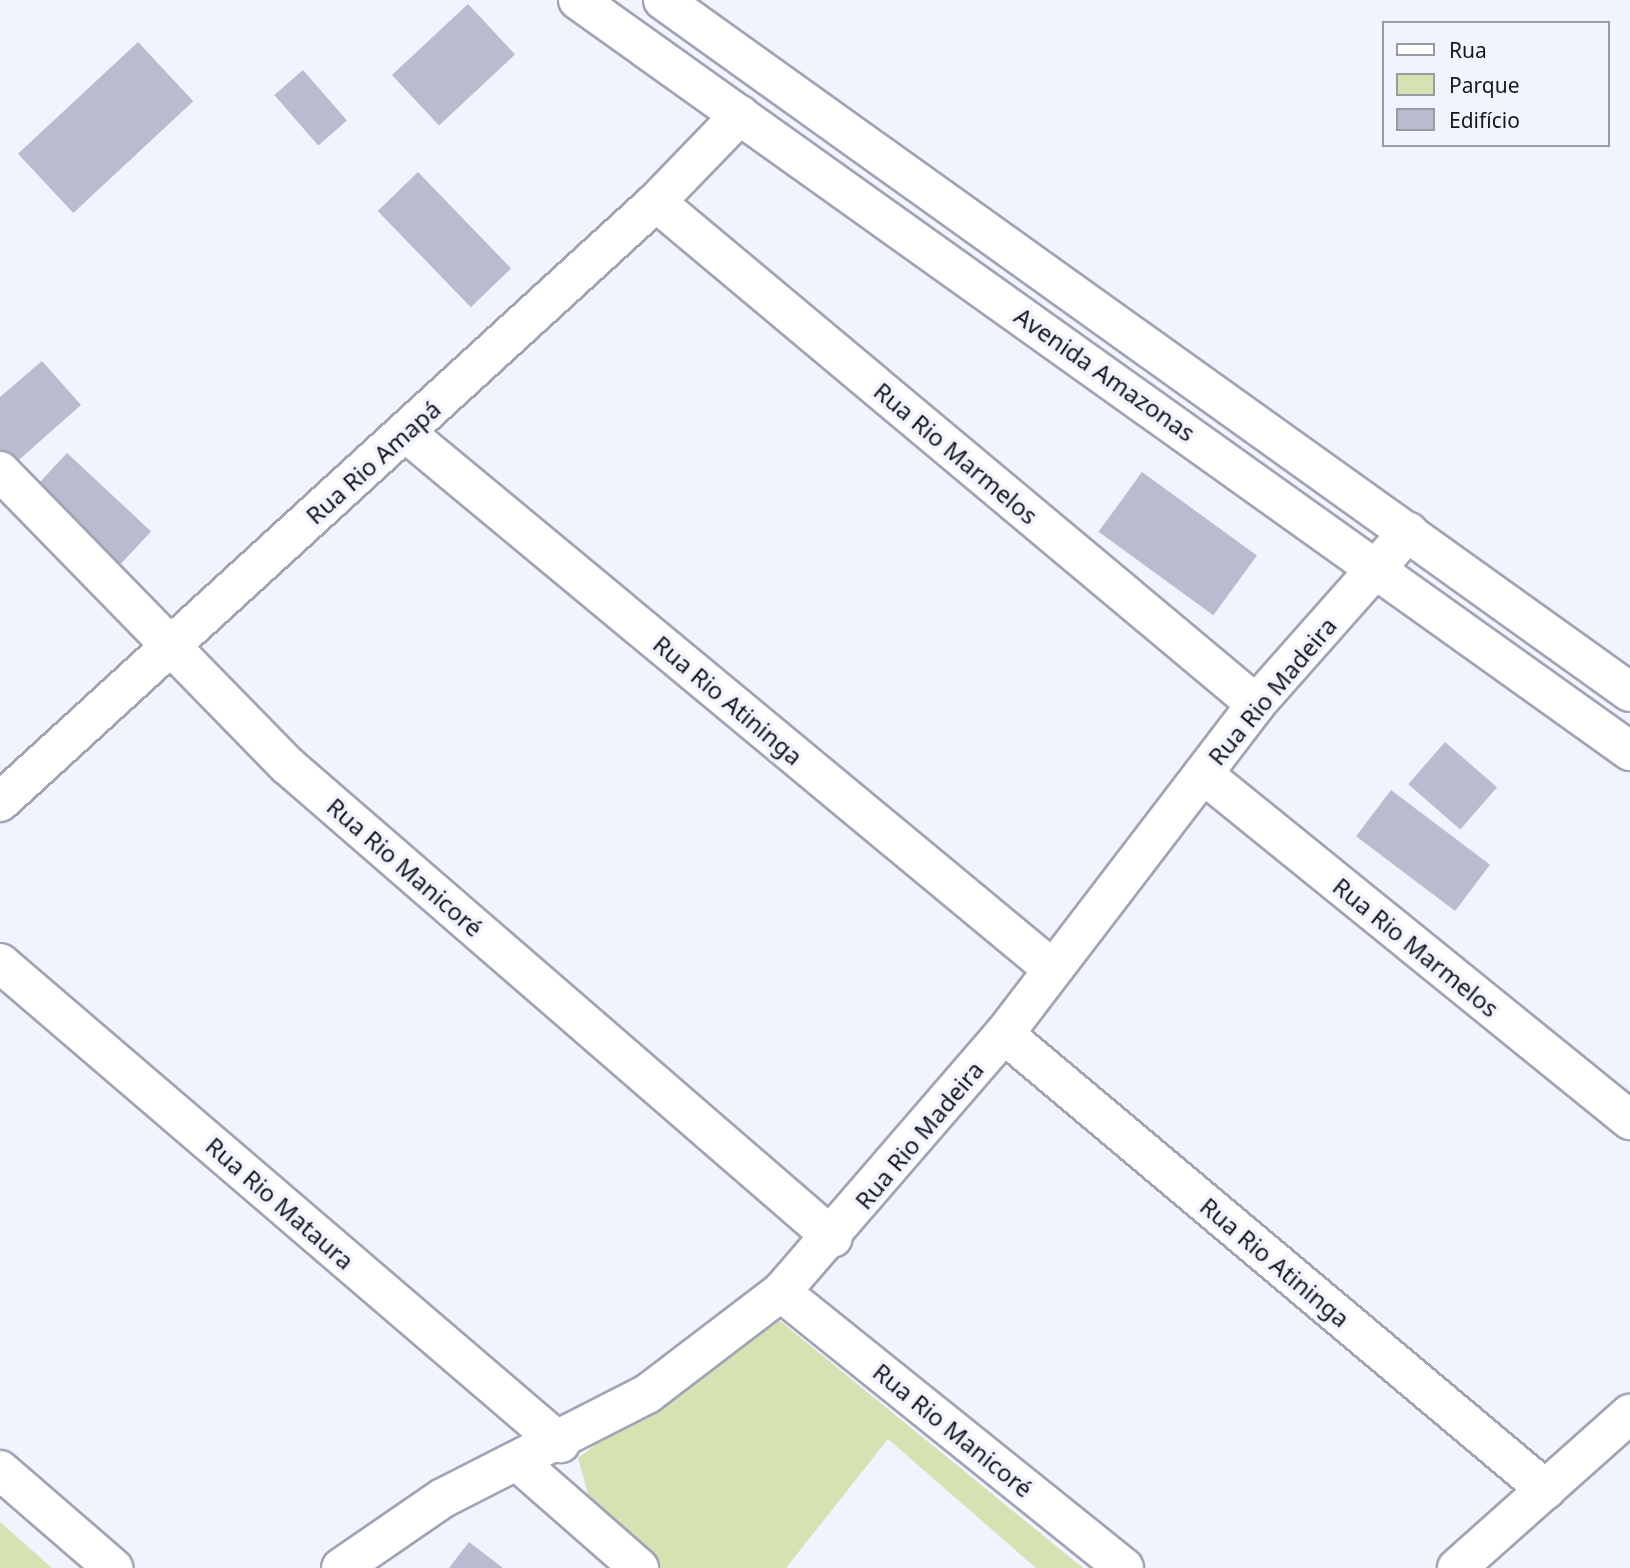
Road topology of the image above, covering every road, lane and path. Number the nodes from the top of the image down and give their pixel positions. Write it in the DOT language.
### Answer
graph roads {
  1 [pos="578,0"];
  2 [pos="678,4"];
  3 [pos="650,51"];
  4 [pos="740,115"];
  5 [pos="656,202"];
  6 [pos="405,432"];
  7 [pos="0,471"];
  8 [pos="1408,532"];
  9 [pos="1378,567"];
  10 [pos="172,643"];
  11 [pos="1630,692"];
  12 [pos="1256,704"];
  13 [pos="1630,751"];
  14 [pos="1203,774"];
  15 [pos="0,802"];
  16 [pos="0,963"];
  17 [pos="1051,968"];
  18 [pos="1004,1034"];
  19 [pos="1630,1120"];
  20 [pos="832,1238"];
  21 [pos="781,1292"];
  22 [pos="1630,1413"];
  23 [pos="560,1443"];
  24 [pos="518,1462"];
  25 [pos="0,1470"];
  26 [pos="1546,1490"];
  27 [pos="113,1568"];
  28 [pos="341,1568"];
  29 [pos="639,1568"];
  30 [pos="1124,1568"];
  31 [pos="1457,1568"];
  1 -- 3 [label="street, Avenida Amazonas"];
  2 -- 3 [label="street"];
  2 -- 8 [label="street, Avenida Amazonas"];
  3 -- 4 [label="street, Avenida Amazonas"];
  4 -- 5 [label="street, Rua Rio Amapá"];
  4 -- 9 [label="street, Avenida Amazonas"];
  5 -- 6 [label="street, Rua Rio Amapá"];
  5 -- 12 [label="street, Rua Rio Marmelos"];
  6 -- 10 [label="street, Rua Rio Amapá"];
  6 -- 17 [label="street, Rua Rio Atininga"];
  7 -- 10 [label="street, Rua Rio Manicoré"];
  8 -- 9 [label="street, Rua Rio Madeira"];
  8 -- 11 [label="street, Avenida Amazonas"];
  9 -- 12 [label="street, Rua Rio Madeira"];
  9 -- 13 [label="street, Avenida Amazonas"];
  10 -- 15 [label="street, Rua Rio Amapá"];
  10 -- 20 [label="street, Rua Rio Manicoré"];
  12 -- 14 [label="street, Rua Rio Madeira"];
  14 -- 17 [label="street, Rua Rio Madeira"];
  14 -- 19 [label="street, Rua Rio Marmelos"];
  16 -- 23 [label="street, Rua Rio Mataura"];
  17 -- 18 [label="street, Rua Rio Madeira"];
  18 -- 20 [label="street, Rua Rio Madeira"];
  18 -- 26 [label="street, Rua Rio Atininga"];
  20 -- 21 [label="street, Rua Rio Madeira"];
  21 -- 23 [label="street, Rua Rio Madeira"];
  21 -- 30 [label="street, Rua Rio Manicoré"];
  22 -- 26 [label="street"];
  23 -- 24 [label="street, Rua Rio Madeira"];
  24 -- 28 [label="street, Rua Rio Madeira"];
  24 -- 29 [label="street"];
  25 -- 27 [label="street"];
  26 -- 31 [label="street"];
}
